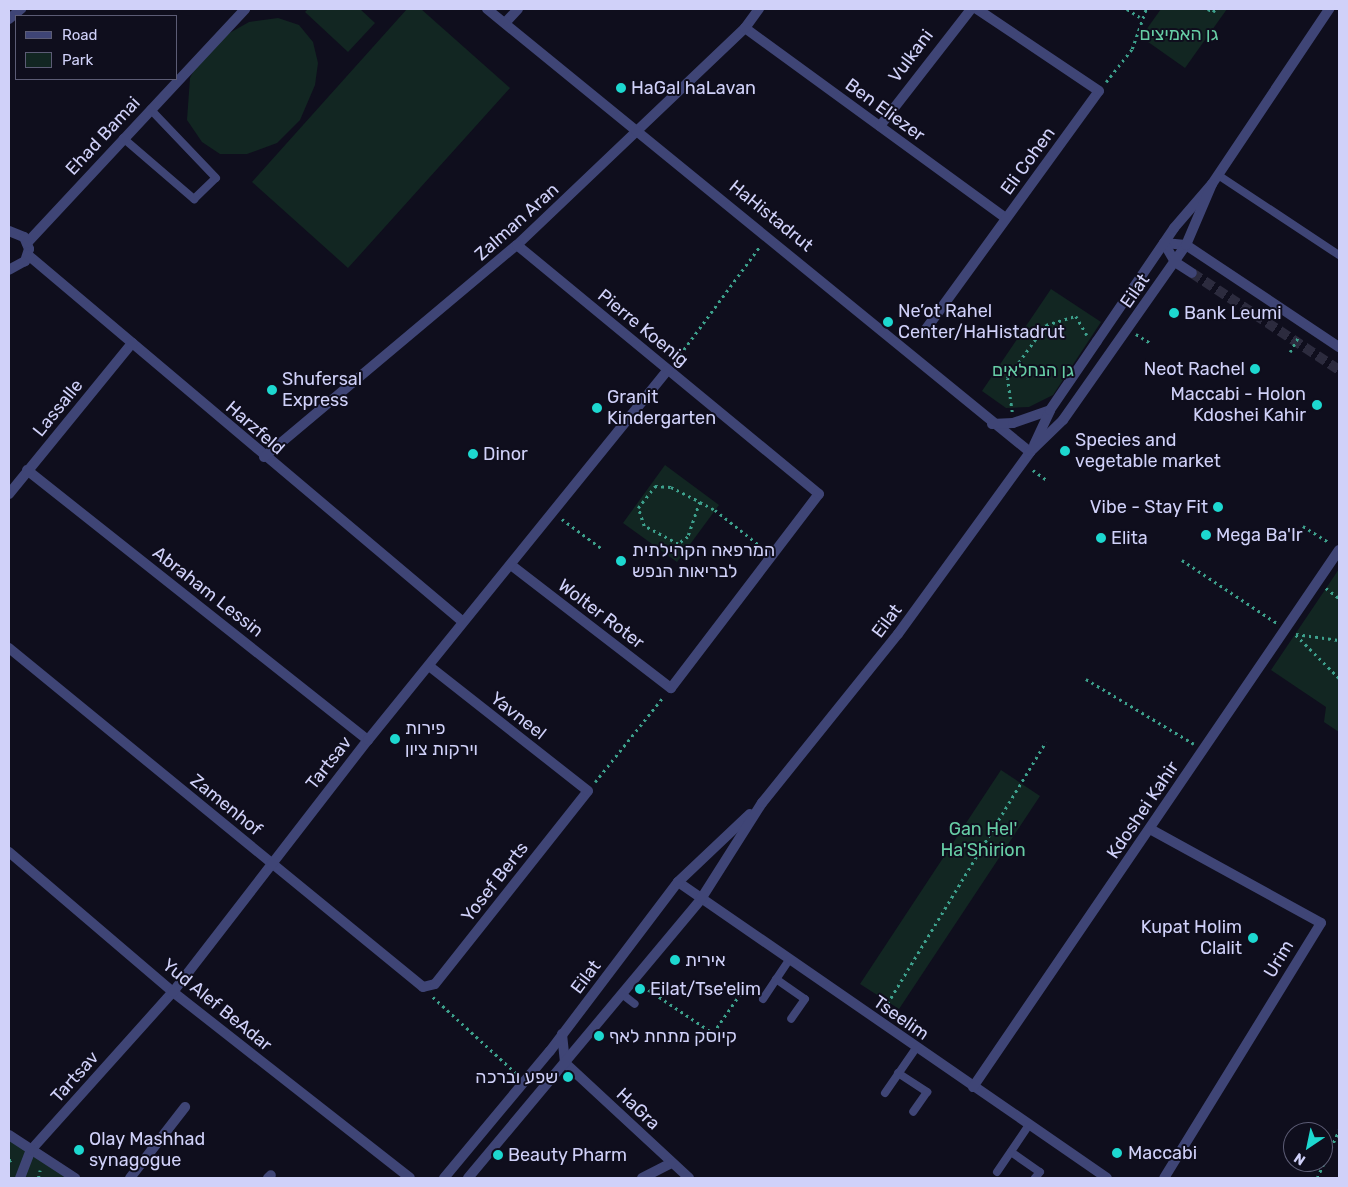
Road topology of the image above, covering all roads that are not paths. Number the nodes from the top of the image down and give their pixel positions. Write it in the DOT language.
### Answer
graph roads {
  1 [pos="21,9"];
  2 [pos="245,9"];
  3 [pos="488,9"];
  4 [pos="518,9"];
  5 [pos="759,9"];
  6 [pos="970,9"];
  7 [pos="977,9"];
  8 [pos="1329,9"];
  9 [pos="9,19"];
  10 [pos="505,24"];
  11 [pos="745,28"];
  12 [pos="178,80"];
  13 [pos="178,80"];
  14 [pos="150,109"];
  15 [pos="880,126"];
  16 [pos="639,132"];
  17 [pos="123,138"];
  18 [pos="1215,180"];
  19 [pos="1006,218"];
  20 [pos="9,231"];
  21 [pos="27,243"];
  22 [pos="1164,243"];
  23 [pos="517,245"];
  24 [pos="1186,245"];
  25 [pos="28,255"];
  26 [pos="1339,255"];
  27 [pos="1175,262"];
  28 [pos="9,270"];
  29 [pos="1192,273"];
  30 [pos="926,328"];
  31 [pos="132,342"];
  32 [pos="1339,347"];
  33 [pos="668,370"];
  34 [pos="1050,410"];
  35 [pos="992,424"];
  36 [pos="1030,452"];
  37 [pos="267,459"];
  38 [pos="27,470"];
  39 [pos="9,494"];
  40 [pos="1336,548"];
  41 [pos="511,565"];
  42 [pos="464,622"];
  43 [pos="9,648"];
  44 [pos="429,666"];
  45 [pos="671,688"];
  46 [pos="368,740"];
  47 [pos="588,791"];
  48 [pos="762,803"];
  49 [pos="1150,829"];
  50 [pos="9,852"];
  51 [pos="272,864"];
  52 [pos="678,882"];
  53 [pos="701,899"];
  54 [pos="789,960"];
  55 [pos="776,980"];
  56 [pos="423,987"];
  57 [pos="173,992"];
  58 [pos="622,994"];
  59 [pos="763,999"];
  60 [pos="635,1004"];
  61 [pos="791,1019"];
  62 [pos="562,1034"];
  63 [pos="916,1048"];
  64 [pos="565,1063"];
  65 [pos="898,1072"];
  66 [pos="973,1087"];
  67 [pos="885,1092"];
  68 [pos="185,1107"];
  69 [pos="913,1112"];
  70 [pos="1029,1125"];
  71 [pos="9,1135"];
  72 [pos="31,1150"];
  73 [pos="1011,1152"];
  74 [pos="671,1163"];
  75 [pos="997,1172"];
  76 [pos="20,1178"];
  77 [pos="74,1178"];
  78 [pos="130,1178"];
  79 [pos="410,1178"];
  80 [pos="444,1178"];
  81 [pos="468,1178"];
  82 [pos="642,1178"];
  83 [pos="689,1178"];
  84 [pos="1035,1178"];
  85 [pos="1108,1178"];
  86 [pos="1164,1178"];
  1 -- 9 [label="street"];
  2 -- 13 [label="street, Ehad Bamai"];
  3 -- 10 [label="street, HaHistadrut"];
  4 -- 10 [label="street"];
  5 -- 11 [label="street, Zalman Aran"];
  6 -- 15 [label="street, Vulkani"];
  7 -- 19 [label="street, Eli Cohen"];
  8 -- 18 [label="street, Eilat"];
  10 -- 16 [label="street, HaHistadrut"];
  11 -- 15 [label="street, Ben Eliezer"];
  11 -- 16 [label="street, Zalman Aran"];
  12 -- 14 [label="street, Ehad Bamai"];
  14 -- 17 [label="street, Ehad Bamai"];
  14 -- 17 [label="lane"];
  15 -- 19 [label="street, Ben Eliezer"];
  16 -- 23 [label="street, Zalman Aran"];
  16 -- 35 [label="street, HaHistadrut"];
  17 -- 21 [label="street, Ehad Bamai"];
  18 -- 22 [label="street, Eilat"];
  18 -- 24 [label="street, Eilat"];
  18 -- 26 [label="lane"];
  19 -- 30 [label="street, Eli Cohen"];
  20 -- 21 [label="street"];
  21 -- 25 [label="street"];
  22 -- 24 [label="street"];
  22 -- 27 [label="street"];
  22 -- 34 [label="street, Eilat"];
  23 -- 33 [label="street, Pierre Koenig"];
  23 -- 37 [label="street, Zalman Aran"];
  24 -- 27 [label="street, Eilat"];
  24 -- 32 [label="street"];
  25 -- 28 [label="street"];
  25 -- 31 [label="street, Harzfeld"];
  27 -- 29 [label="street"];
  27 -- 36 [label="street, Eilat"];
  31 -- 37 [label="street, Harzfeld"];
  31 -- 38 [label="street, Lassalle"];
  33 -- 41 [label="street, Tartsav"];
  33 -- 45 [label="street, Pierre Koenig"];
  34 -- 35 [label="street"];
  34 -- 36 [label="street, Eilat"];
  35 -- 36 [label="street, HaHistadrut"];
  36 -- 48 [label="street, Eilat"];
  37 -- 42 [label="street, Harzfeld"];
  38 -- 39 [label="street, Lassalle"];
  38 -- 46 [label="street, Abraham Lessin"];
  40 -- 49 [label="street, Kdoshei Kahir"];
  41 -- 42 [label="street, Tartsav"];
  41 -- 45 [label="street, Wolter Roter"];
  42 -- 44 [label="street, Tartsav"];
  43 -- 51 [label="street, Zamenhof"];
  44 -- 46 [label="street, Tartsav"];
  44 -- 47 [label="street, Yavneel"];
  46 -- 51 [label="street, Tartsav"];
  47 -- 56 [label="street, Yosef Berts"];
  48 -- 52 [label="street, Eilat"];
  48 -- 53 [label="street, Eilat"];
  49 -- 66 [label="street, Kdoshei Kahir"];
  49 -- 86 [label="street, Urim"];
  50 -- 57 [label="street, Yud Alef BeAdar"];
  51 -- 56 [label="street, Zamenhof"];
  51 -- 57 [label="street, Tartsav"];
  52 -- 53 [label="street, Tseelim"];
  52 -- 62 [label="street, Eilat"];
  53 -- 54 [label="street, Tseelim"];
  53 -- 58 [label="street, Eilat"];
  54 -- 55 [label="lane"];
  54 -- 63 [label="street, Tseelim"];
  55 -- 59 [label="lane"];
  55 -- 61 [label="lane"];
  57 -- 72 [label="street, Tartsav"];
  57 -- 79 [label="street, Yud Alef BeAdar"];
  58 -- 60 [label="lane"];
  58 -- 64 [label="street, Eilat"];
  62 -- 64 [label="street"];
  62 -- 80 [label="street, Eilat"];
  63 -- 65 [label="lane"];
  63 -- 66 [label="street, Tseelim"];
  64 -- 74 [label="street, HaGra"];
  64 -- 81 [label="street, Eilat"];
  65 -- 67 [label="lane"];
  65 -- 69 [label="lane"];
  66 -- 70 [label="street, Tseelim"];
  68 -- 78 [label="street"];
  70 -- 73 [label="lane"];
  70 -- 85 [label="street, Tseelim"];
  71 -- 72 [label="street"];
  72 -- 76 [label="street, Tartsav"];
  72 -- 77 [label="street"];
  73 -- 75 [label="lane"];
  73 -- 84 [label="lane"];
  74 -- 82 [label="street"];
  74 -- 83 [label="street, HaGra"];
}
